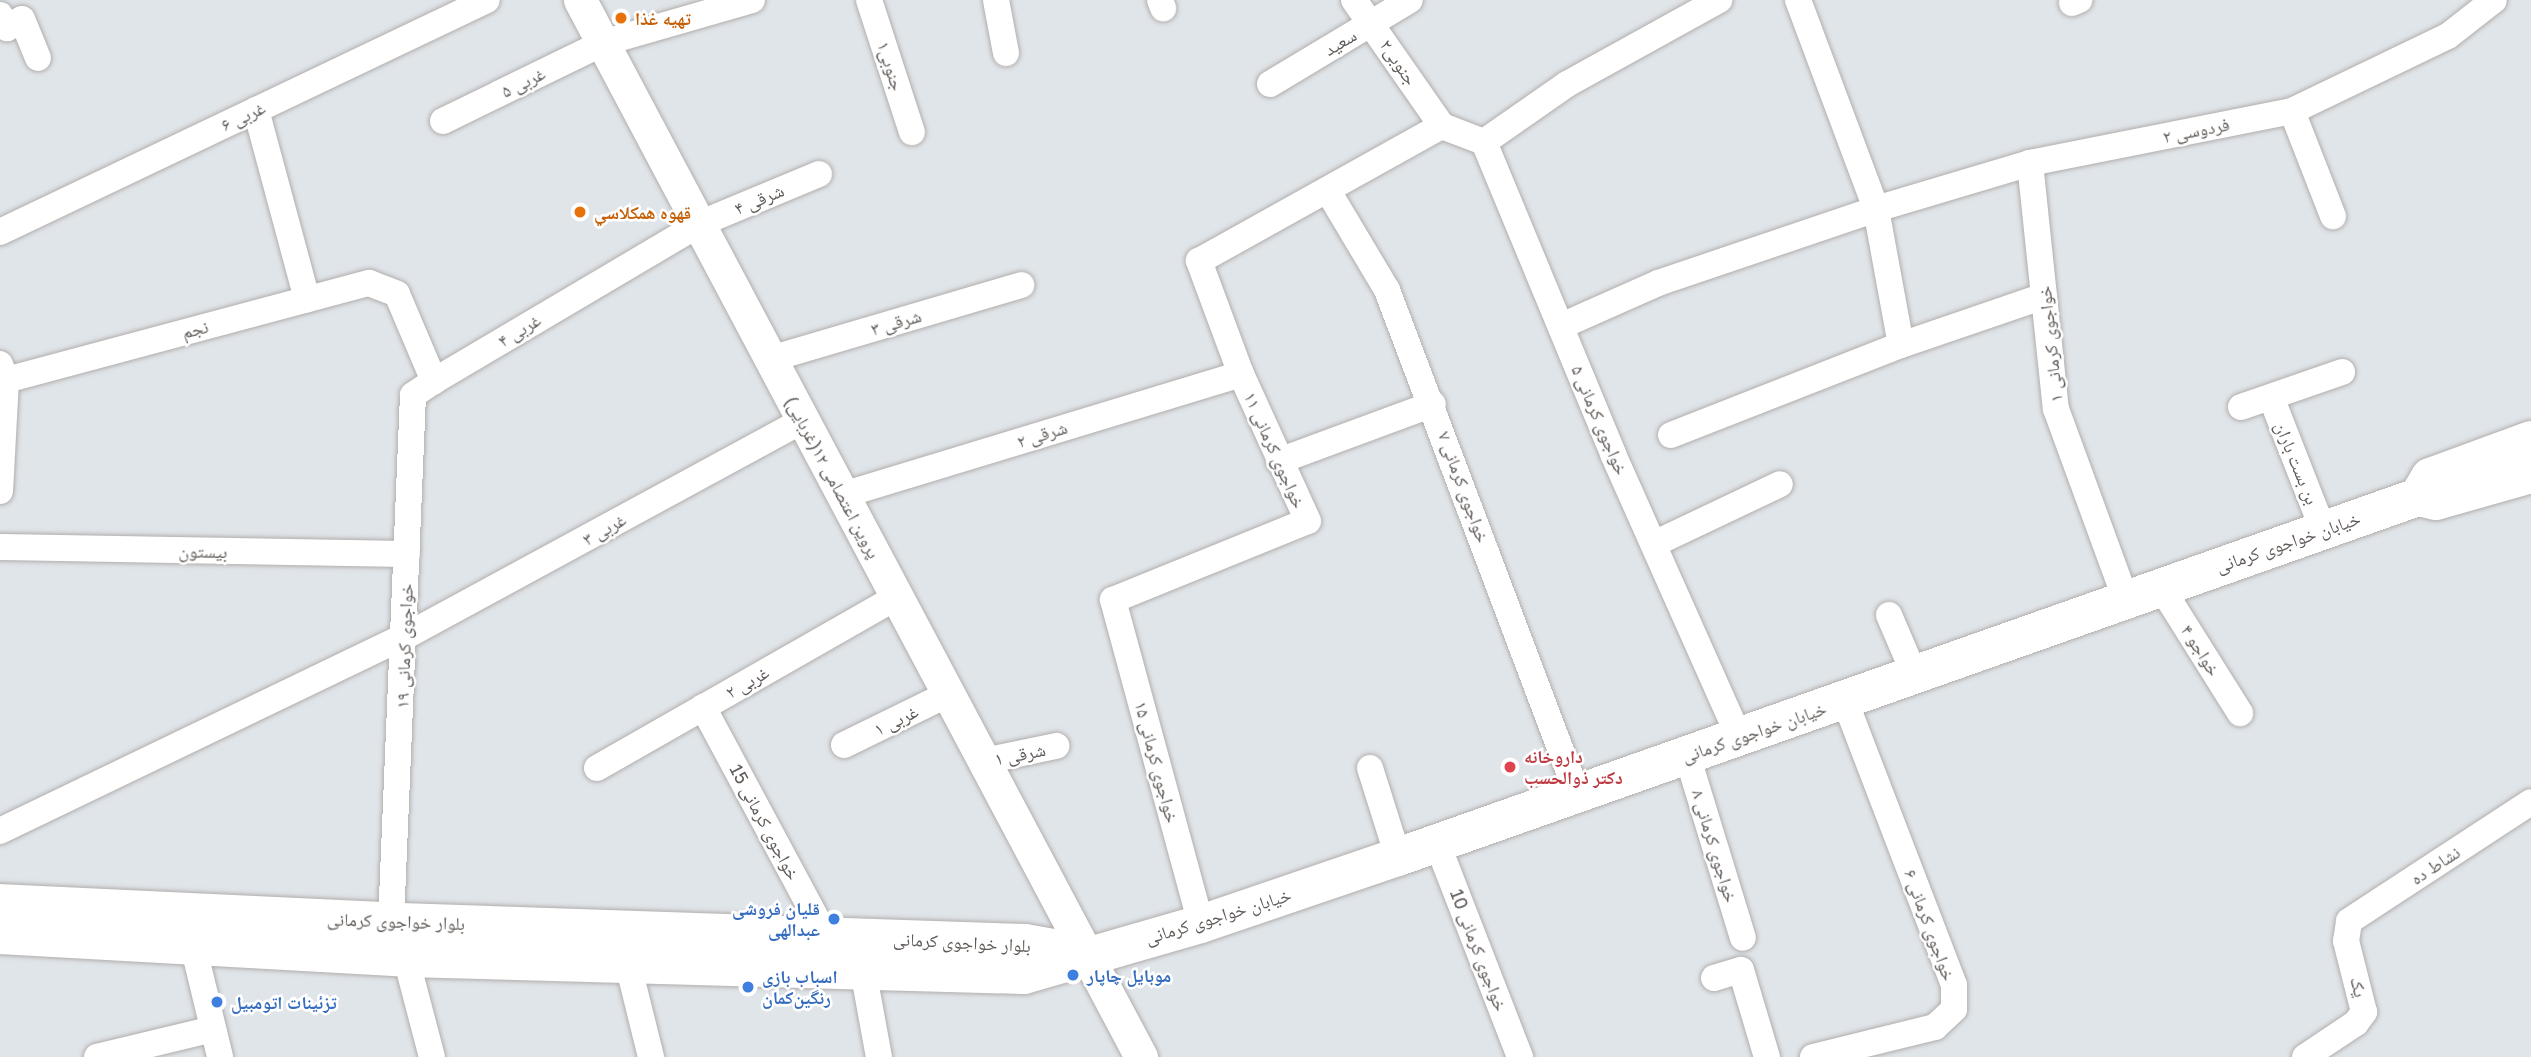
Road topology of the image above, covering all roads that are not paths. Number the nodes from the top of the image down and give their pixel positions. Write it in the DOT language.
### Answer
graph roads {
  1 [pos="487,0"];
  2 [pos="580,0"];
  3 [pos="752,0"];
  4 [pos="869,0"];
  5 [pos="996,0"];
  6 [pos="1354,0"];
  7 [pos="1410,0"];
  8 [pos="1719,0"];
  9 [pos="1798,0"];
  10 [pos="2494,0"];
  11 [pos="0,15"];
  12 [pos="1372,22"];
  13 [pos="603,43"];
  14 [pos="1006,53"];
  15 [pos="38,58"];
  16 [pos="1270,84"];
  17 [pos="257,110"];
  18 [pos="2292,111"];
  19 [pos="443,121"];
  20 [pos="1442,126"];
  21 [pos="912,132"];
  22 [pos="1484,142"];
  23 [pos="2030,163"];
  24 [pos="819,174"];
  25 [pos="1328,191"];
  26 [pos="1876,209"];
  27 [pos="2333,216"];
  28 [pos="699,224"];
  29 [pos="0,232"];
  30 [pos="1021,285"];
  31 [pos="2044,296"];
  32 [pos="307,299"];
  33 [pos="1561,326"];
  34 [pos="1901,345"];
  35 [pos="770,359"];
  36 [pos="3,372"];
  37 [pos="2342,372"];
  38 [pos="1241,374"];
  39 [pos="433,381"];
  40 [pos="2271,397"];
  41 [pos="1433,404"];
  42 [pos="2241,407"];
  43 [pos="803,420"];
  44 [pos="1671,435"];
  45 [pos="2531,440"];
  46 [pos="1279,461"];
  47 [pos="2531,474"];
  48 [pos="1780,484"];
  49 [pos="0,487"];
  50 [pos="843,495"];
  51 [pos="2418,497"];
  52 [pos="2323,530"];
  53 [pos="1656,543"];
  54 [pos="0,547"];
  55 [pos="407,554"];
  56 [pos="2161,587"];
  57 [pos="897,597"];
  58 [pos="2125,598"];
  59 [pos="1113,600"];
  60 [pos="1889,615"];
  61 [pos="404,638"];
  62 [pos="1915,676"];
  63 [pos="948,694"];
  64 [pos="1845,701"];
  65 [pos="703,707"];
  66 [pos="2240,713"];
  67 [pos="1739,737"];
  68 [pos="844,746"];
  69 [pos="1056,746"];
  70 [pos="1687,754"];
  71 [pos="984,761"];
  72 [pos="597,768"];
  73 [pos="1370,768"];
  74 [pos="1577,793"];
  75 [pos="2531,802"];
  76 [pos="0,831"];
  77 [pos="1437,843"];
  78 [pos="1398,857"];
  79 [pos="0,903"];
  80 [pos="391,922"];
  81 [pos="1200,925"];
  82 [pos="2346,932"];
  83 [pos="0,934"];
  84 [pos="826,936"];
  85 [pos="1743,938"];
  86 [pos="193,945"];
  87 [pos="1086,954"];
  88 [pos="406,957"];
  89 [pos="628,964"];
  90 [pos="863,970"];
  91 [pos="1714,978"];
  92 [pos="213,1029"];
  93 [pos="97,1057"];
  94 [pos="220,1057"];
  95 [pos="432,1057"];
  96 [pos="651,1057"];
  97 [pos="879,1057"];
  98 [pos="1141,1057"];
  99 [pos="1520,1057"];
  100 [pos="1767,1057"];
  101 [pos="1813,1057"];
  102 [pos="2305,1057"];
  1 -- 17 [label="street, غربی ۶"];
  2 -- 13 [label="street, پروین اعتصامی ۱۲(غربایی)"];
  3 -- 13 [label="street, غربی ۵"];
  4 -- 21 [label="street, جنوبی۱"];
  5 -- 14 [label="street"];
  6 -- 12 [label="street, جنوبی۲"];
  7 -- 12 [label="street, سعید"];
  8 -- 22 [label="street"];
  9 -- 26 [label="street"];
  10 -- 18 [label="street, فردوسی ۲"];
  11 -- 15 [label="street"];
  12 -- 16 [label="street, سعید"];
  12 -- 20 [label="street, جنوبی۲"];
  13 -- 19 [label="street, غربی ۵"];
  13 -- 28 [label="street, پروین اعتصامی ۱۲(غربایی)"];
  17 -- 29 [label="street, غربی ۶"];
  17 -- 32 [label="street"];
  18 -- 23 [label="street, فردوسی ۲"];
  18 -- 27 [label="street"];
  20 -- 22 [label="street"];
  20 -- 25 [label="street"];
  22 -- 33 [label="street, خواجوی کرمانی ۵"];
  23 -- 26 [label="street, فردوسی ۲"];
  23 -- 31 [label="street, خواجوی کرمانی ۱"];
  24 -- 28 [label="street, شرقی ۴"];
  25 -- 38 [label="street, خواجوی کرمانی ۱۱"];
  25 -- 41 [label="street, خواجوی کرمانی ۷"];
  26 -- 33 [label="street, فردوسی ۲"];
  26 -- 34 [label="street"];
  28 -- 35 [label="street, پروین اعتصامی ۱۲(غربایی)"];
  28 -- 39 [label="street, غربی ۴"];
  30 -- 35 [label="street, شرقی ۳"];
  31 -- 34 [label="street"];
  31 -- 58 [label="street, خواجوی کرمانی ۱"];
  32 -- 36 [label="street, نجم"];
  32 -- 39 [label="street, نجم"];
  33 -- 53 [label="street, خواجوی کرمانی ۵"];
  34 -- 44 [label="street"];
  35 -- 43 [label="street, پروین اعتصامی ۱۲(غربایی)"];
  36 -- 49 [label="street"];
  37 -- 40 [label="street"];
  38 -- 46 [label="street, خواجوی کرمانی ۱۱"];
  38 -- 50 [label="street, شرقی ۲"];
  39 -- 55 [label="street, خواجوی کرمانی ۱۹"];
  40 -- 42 [label="street"];
  40 -- 52 [label="street, بن بست باران"];
  41 -- 46 [label="street"];
  41 -- 74 [label="street, خواجوی کرمانی ۷"];
  43 -- 50 [label="street, پروین اعتصامی ۱۲(غربایی)"];
  43 -- 61 [label="street, غربی ۳"];
  45 -- 51 [label="main road"];
  46 -- 59 [label="street, خواجوی کرمانی ۱۱"];
  47 -- 51 [label="main road"];
  48 -- 53 [label="street"];
  50 -- 57 [label="street, پروین اعتصامی ۱۲(غربایی)"];
  51 -- 52 [label="main road, خیابان خواجوی کرمانی"];
  52 -- 56 [label="main road, خیابان خواجوی کرمانی"];
  53 -- 67 [label="street, خواجوی کرمانی ۵"];
  54 -- 55 [label="street, بیستون"];
  55 -- 61 [label="street, خواجوی کرمانی ۱۹"];
  56 -- 58 [label="main road, خیابان خواجوی کرمانی"];
  56 -- 66 [label="street, خواجو ۴"];
  57 -- 63 [label="street, پروین اعتصامی ۱۲(غربایی)"];
  57 -- 65 [label="street, غربی ۲"];
  58 -- 62 [label="main road, خیابان خواجوی کرمانی"];
  59 -- 81 [label="street, خواجوی کرمانی ۱۵"];
  60 -- 62 [label="street"];
  61 -- 76 [label="street, غربی ۳"];
  61 -- 80 [label="street, خواجوی کرمانی ۱۹"];
  62 -- 64 [label="main road, خیابان خواجوی کرمانی"];
  63 -- 68 [label="street, غربی ۱"];
  63 -- 71 [label="street, پروین اعتصامی ۱۲(غربایی)"];
  64 -- 67 [label="main road, خیابان خواجوی کرمانی"];
  64 -- 101 [label="street, خواجوی کرمانی ۶"];
  65 -- 72 [label="street, غربی ۲"];
  65 -- 84 [label="street, خواجوی کرمانی 15"];
  67 -- 70 [label="main road, خیابان خواجوی کرمانی"];
  69 -- 71 [label="street, شرقی ۱"];
  70 -- 74 [label="main road, خیابان خواجوی کرمانی"];
  70 -- 85 [label="street, خواجوی کرمانی ۸"];
  71 -- 87 [label="street, پروین اعتصامی ۱۲(غربایی)"];
  73 -- 78 [label="street"];
  74 -- 77 [label="main road, خیابان خواجوی کرمانی"];
  75 -- 82 [label="street, نشاط ده"];
  77 -- 78 [label="main road, خیابان خواجوی کرمانی"];
  77 -- 99 [label="street, خواجوی کرمانی 10"];
  78 -- 81 [label="main road, خیابان خواجوی کرمانی"];
  79 -- 80 [label="main road, بلوار خواجوی کرمانی"];
  80 -- 84 [label="main road, بلوار خواجوی کرمانی"];
  81 -- 87 [label="main road, خیابان خواجوی کرمانی"];
  82 -- 102 [label="street, یک"];
  83 -- 86 [label="main road, بلوار خواجوی کرمانی"];
  84 -- 87 [label="main road, بلوار خواجوی کرمانی"];
  86 -- 88 [label="main road, بلوار خواجوی کرمانی"];
  86 -- 92 [label="street"];
  87 -- 90 [label="main road, بلوار خواجوی کرمانی"];
  87 -- 98 [label="street, پروین اعتصامی ۱۲(غربایی)"];
  88 -- 89 [label="main road, بلوار خواجوی کرمانی"];
  88 -- 95 [label="street"];
  89 -- 90 [label="main road, بلوار خواجوی کرمانی"];
  89 -- 96 [label="street"];
  90 -- 97 [label="street"];
  91 -- 100 [label="street"];
  92 -- 93 [label="street"];
  92 -- 94 [label="street"];
}
